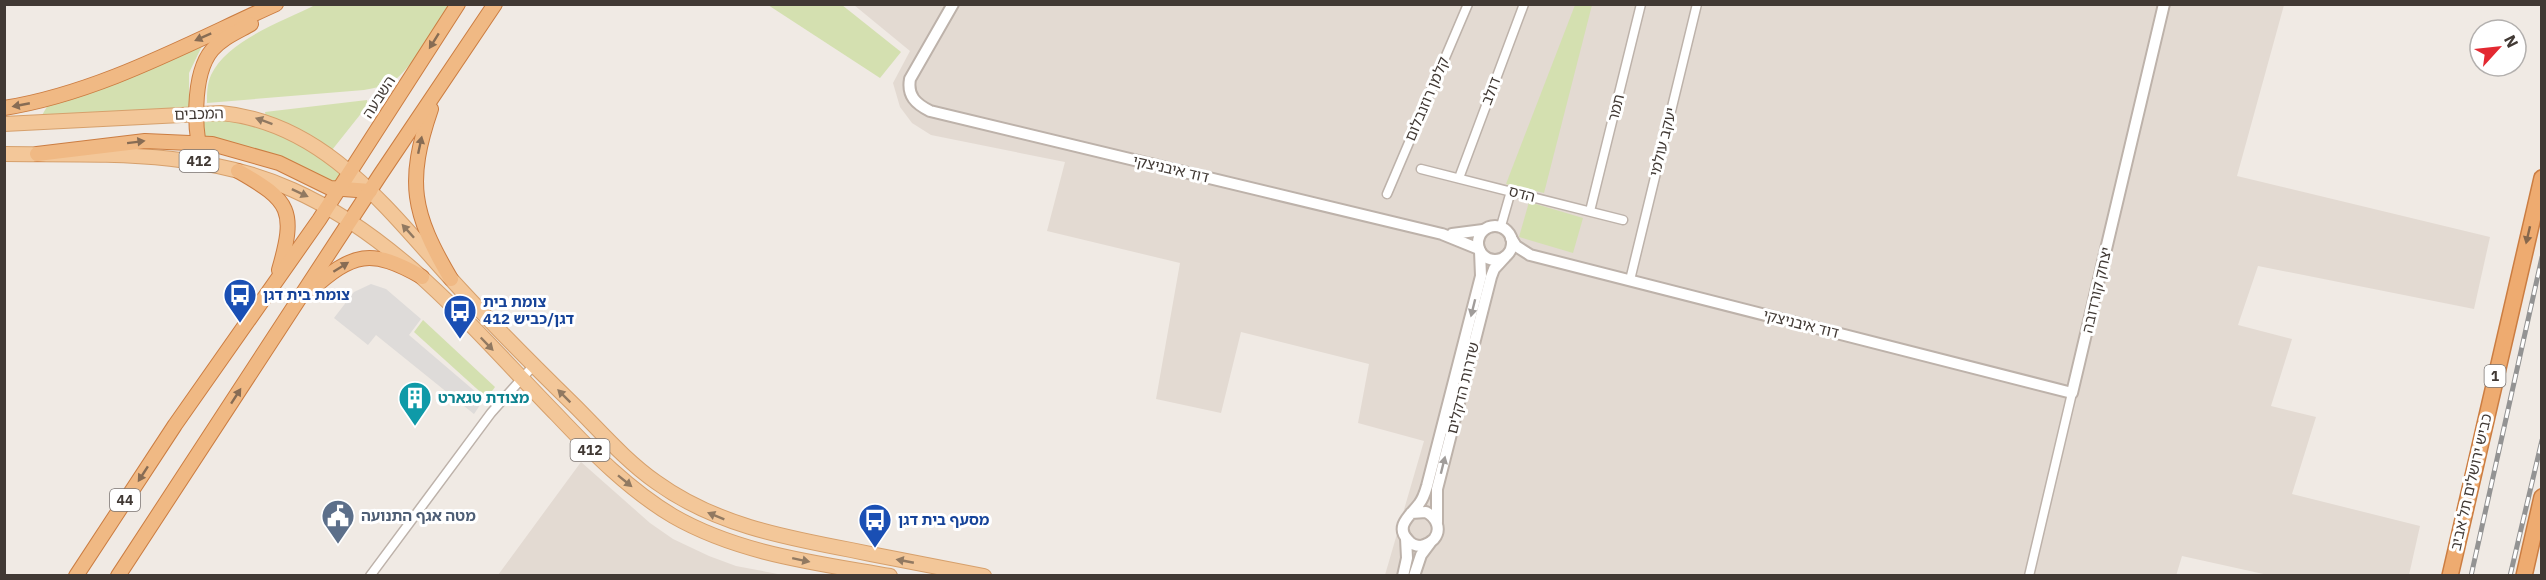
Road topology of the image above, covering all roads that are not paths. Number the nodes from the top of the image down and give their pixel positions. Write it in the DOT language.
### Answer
graph roads {
  1 [pos="276,4"];
  2 [pos="286,4"];
  3 [pos="458,4"];
  4 [pos="486,4"];
  5 [pos="495,4"];
  6 [pos="953,4"];
  7 [pos="1467,4"];
  8 [pos="1524,4"];
  9 [pos="1641,4"];
  10 [pos="1697,4"];
  11 [pos="2164,4"];
  12 [pos="472,42"];
  13 [pos="436,93"];
  14 [pos="4,108"];
  15 [pos="197,114"];
  16 [pos="4,124"];
  17 [pos="200,143"];
  18 [pos="4,154"];
  19 [pos="37,154"];
  20 [pos="204,162"];
  21 [pos="1421,169"];
  22 [pos="238,171"];
  23 [pos="350,172"];
  24 [pos="1459,178"];
  25 [pos="2541,178"];
  26 [pos="339,189"];
  27 [pos="370,191"];
  28 [pos="1511,191"];
  29 [pos="1387,194"];
  30 [pos="328,207"];
  31 [pos="1590,212"];
  32 [pos="351,220"];
  33 [pos="1623,220"];
  34 [pos="1500,226"];
  35 [pos="1483,230"];
  36 [pos="1442,234"];
  37 [pos="1511,238"];
  38 [pos="1480,250"];
  39 [pos="1530,255"];
  40 [pos="1505,256"];
  41 [pos="422,277"];
  42 [pos="451,279"];
  43 [pos="276,280"];
  44 [pos="1630,280"];
  45 [pos="296,304"];
  46 [pos="534,365"];
  47 [pos="521,379"];
  48 [pos="2072,393"];
  49 [pos="2541,497"];
  50 [pos="1411,513"];
  51 [pos="1437,523"];
  52 [pos="1406,538"];
  53 [pos="1430,543"];
  54 [pos="76,576"];
  55 [pos="118,576"];
  56 [pos="370,576"];
  57 [pos="890,576"];
  58 [pos="984,576"];
  59 [pos="1402,576"];
  60 [pos="1414,576"];
  61 [pos="2029,576"];
  62 [pos="2450,576"];
  63 [pos="2524,576"];
  1 -- 14 [label="highway, one-way"];
  2 -- 15 [label="highway"];
  3 -- 23 [label="highway, השבעה / 44, one-way"];
  4 -- 12 [label="highway"];
  5 -- 12 [label="highway, 44"];
  6 -- 36 [label="street, דוד איבניצקי"];
  7 -- 29 [label="street, קלמן רוזנבלום"];
  8 -- 24 [label="street, דולב"];
  9 -- 31 [label="street, תמר"];
  10 -- 44 [label="street, יעקב עולמי"];
  11 -- 48 [label="street, יצחק קורדובה"];
  12 -- 13 [label="highway, 44"];
  13 -- 27 [label="highway, 44"];
  42 -- 13 [label="highway, one-way"];
  15 -- 16 [label="main road, המכבים / 412"];
  15 -- 17 [label="highway"];
  23 -- 15 [label="main road, המכבים / 412, one-way"];
  19 -- 17 [label="highway, one-way"];
  17 -- 20 [label="highway"];
  17 -- 26 [label="highway"];
  18 -- 19 [label="main road, 412"];
  19 -- 20 [label="main road, 412"];
  20 -- 22 [label="main road, 412"];
  21 -- 24 [label="street, הדס"];
  22 -- 30 [label="main road, 412, one-way"];
  22 -- 43 [label="highway"];
  23 -- 26 [label="highway, השבעה / 44"];
  23 -- 27 [label="main road, המכבים / 412"];
  24 -- 28 [label="street, הדס"];
  25 -- 62 [label="highway, כביש ירושלים תל אביב / 1, one-way"];
  26 -- 27 [label="highway"];
  26 -- 30 [label="highway, השבעה / 44"];
  27 -- 32 [label="highway, 44"];
  42 -- 27 [label="main road, 412, one-way"];
  28 -- 31 [label="street, הדס"];
  28 -- 34 [label="street"];
  30 -- 32 [label="main road, 412"];
  30 -- 43 [label="highway, 44"];
  31 -- 33 [label="street, הדס"];
  32 -- 41 [label="main road, 412"];
  32 -- 45 [label="highway, 44"];
  34 -- 35 [label="street"];
  34 -- 37 [label="street"];
  35 -- 36 [label="street, דוד איבניצקי"];
  35 -- 38 [label="street"];
  36 -- 38 [label="street, דוד איבניצקי"];
  37 -- 39 [label="street, דוד איבניצקי"];
  37 -- 40 [label="street"];
  38 -- 40 [label="street"];
  38 -- 50 [label="street, שדרות הדקלים, one-way"];
  39 -- 40 [label="street, דוד איבניצקי"];
  39 -- 44 [label="street, דוד איבניצקי"];
  51 -- 40 [label="street, שדרות הדקלים, one-way"];
  45 -- 41 [label="highway, one-way"];
  41 -- 47 [label="main road, 412, one-way"];
  42 -- 46 [label="main road, 412"];
  43 -- 54 [label="highway, 44, one-way"];
  44 -- 48 [label="street, דוד איבניצקי"];
  55 -- 45 [label="highway, 44, one-way"];
  46 -- 47 [label="street"];
  58 -- 46 [label="main road, 412, one-way"];
  47 -- 56 [label="street"];
  47 -- 57 [label="main road, 412, one-way"];
  48 -- 61 [label="street, יצחק קורדובה"];
  49 -- 63 [label="highway"];
  50 -- 51 [label="street"];
  50 -- 52 [label="street"];
  51 -- 53 [label="street"];
  52 -- 53 [label="street"];
  52 -- 59 [label="street"];
  53 -- 60 [label="street"];
}
